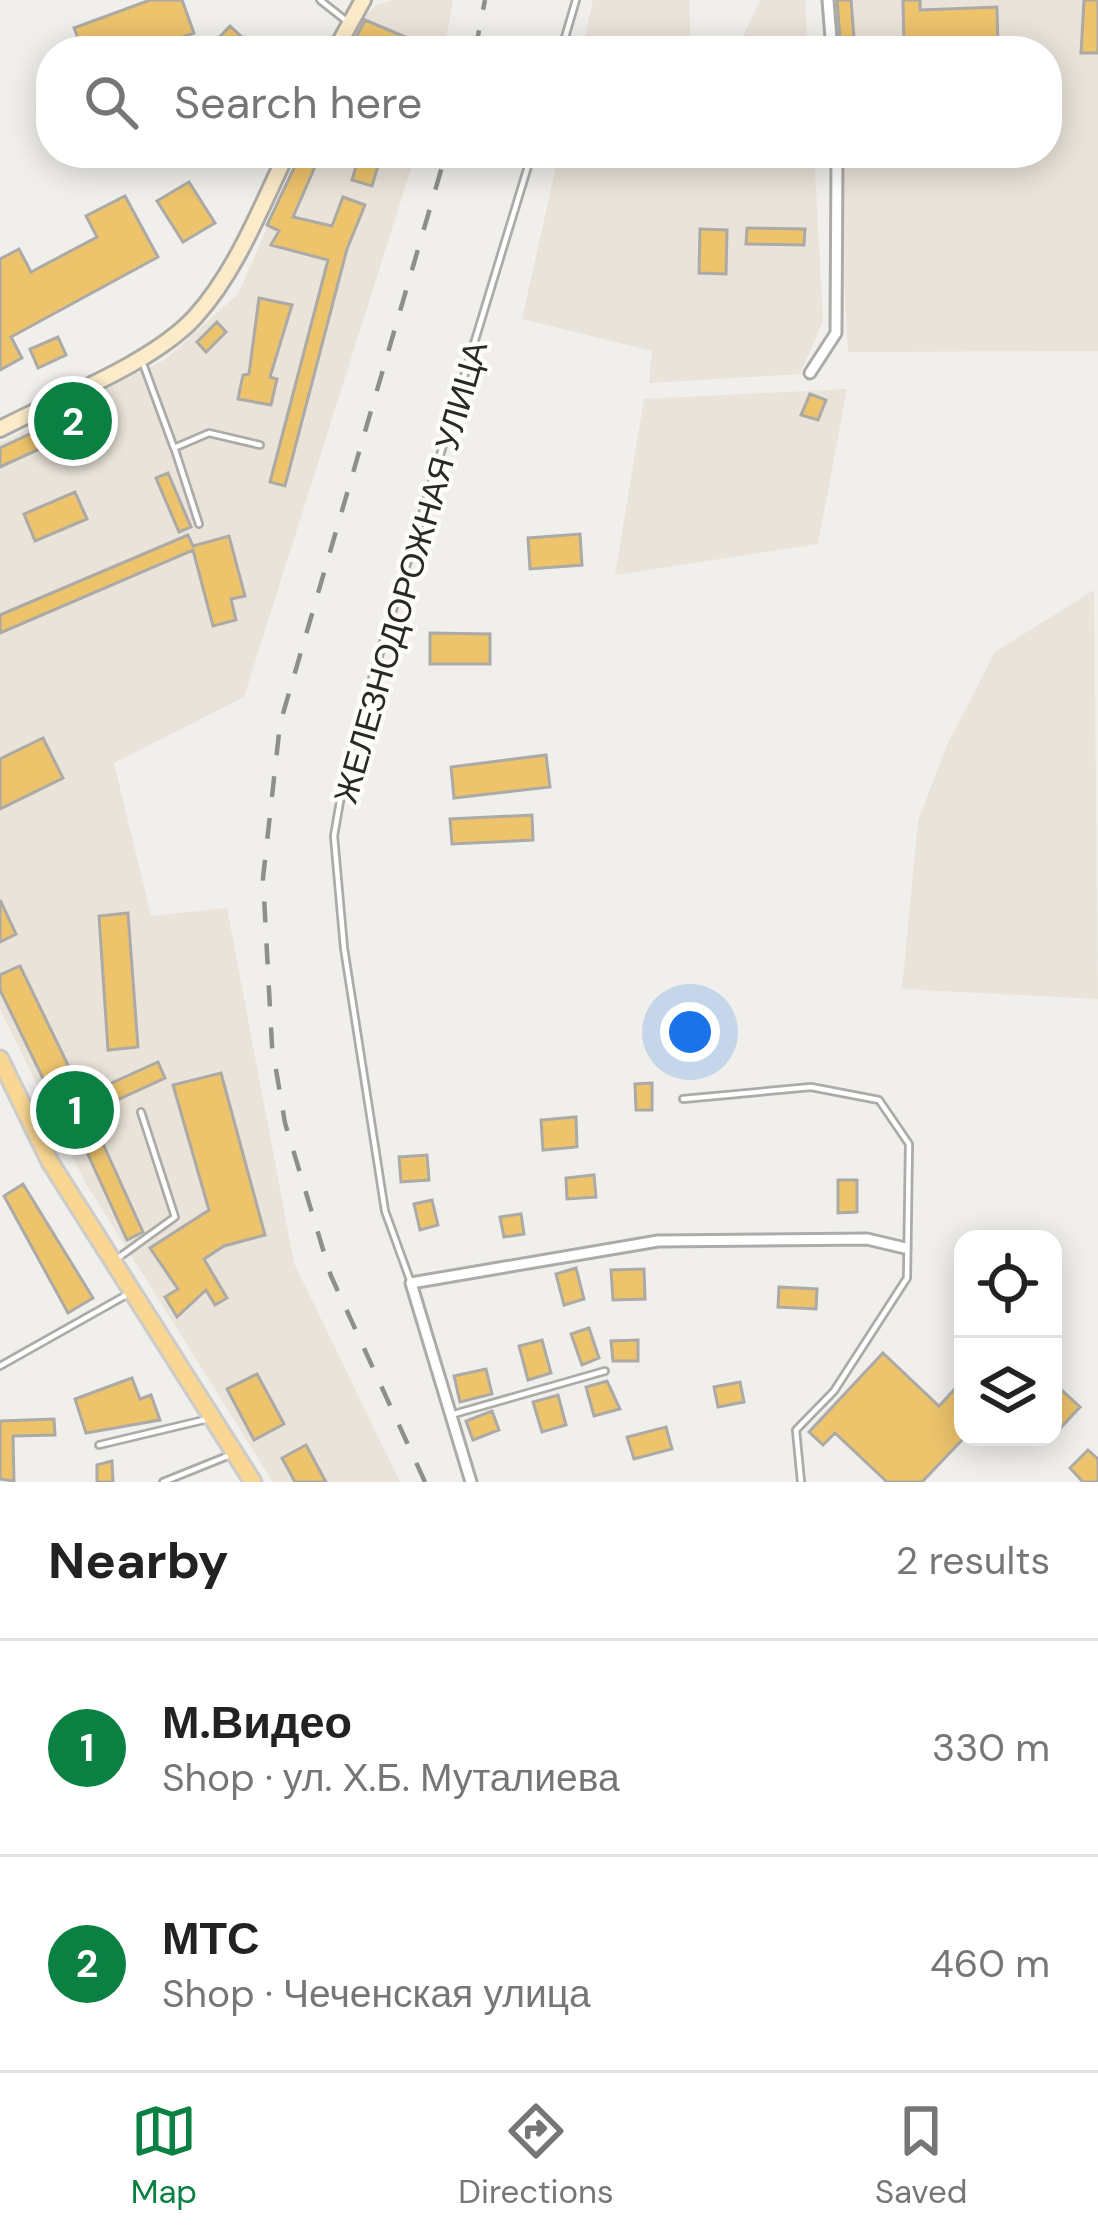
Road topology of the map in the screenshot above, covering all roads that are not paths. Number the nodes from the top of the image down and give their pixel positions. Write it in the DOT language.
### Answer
graph roads {
  1 [pos="320,0"];
  2 [pos="367,0"];
  3 [pos="575,0"];
  4 [pos="828,0"];
  5 [pos="349,22"];
  6 [pos="342,36"];
  7 [pos="565,36"];
  8 [pos="831,36"];
  9 [pos="280,168"];
  10 [pos="527,168"];
  11 [pos="837,168"];
  12 [pos="140,356"];
  13 [pos="811,373"];
  14 [pos="0,429"];
  15 [pos="260,446"];
  16 [pos="174,448"];
  17 [pos="199,524"];
  18 [pos="0,1060"];
  19 [pos="683,1100"];
  20 [pos="141,1112"];
  21 [pos="905,1248"];
  22 [pos="113,1261"];
  23 [pos="411,1283"];
  24 [pos="133,1292"];
  25 [pos="0,1366"];
  26 [pos="605,1371"];
  27 [pos="448,1415"];
  28 [pos="214,1418"];
  29 [pos="99,1445"];
  30 [pos="236,1453"];
  31 [pos="188,1472"];
  32 [pos="164,1482"];
  33 [pos="189,1482"];
  34 [pos="253,1482"];
  35 [pos="471,1482"];
  36 [pos="801,1482"];
  1 -- 5 [label="lane"];
  2 -- 5 [label="main road"];
  3 -- 7 [label="lane"];
  4 -- 8 [label="street"];
  5 -- 6 [label="main road"];
  9 -- 12 [label="main road"];
  10 -- 23 [label="lane, ЖЕЛЕЗНОДОРОЖНАЯ УЛИЦА"];
  11 -- 13 [label="street"];
  12 -- 14 [label="main road"];
  12 -- 16 [label="lane"];
  15 -- 16 [label="lane"];
  16 -- 17 [label="lane"];
  18 -- 22 [label="main road"];
  19 -- 21 [label="lane"];
  20 -- 22 [label="lane"];
  21 -- 23 [label="street"];
  21 -- 36 [label="lane"];
  22 -- 24 [label="main road"];
  23 -- 27 [label="street"];
  24 -- 25 [label="lane"];
  24 -- 28 [label="main road"];
  26 -- 27 [label="lane"];
  27 -- 35 [label="street"];
  28 -- 29 [label="lane"];
  28 -- 30 [label="main road"];
  30 -- 31 [label="lane"];
  30 -- 34 [label="main road"];
  31 -- 32 [label="lane"];
  31 -- 33 [label="lane"];
}
